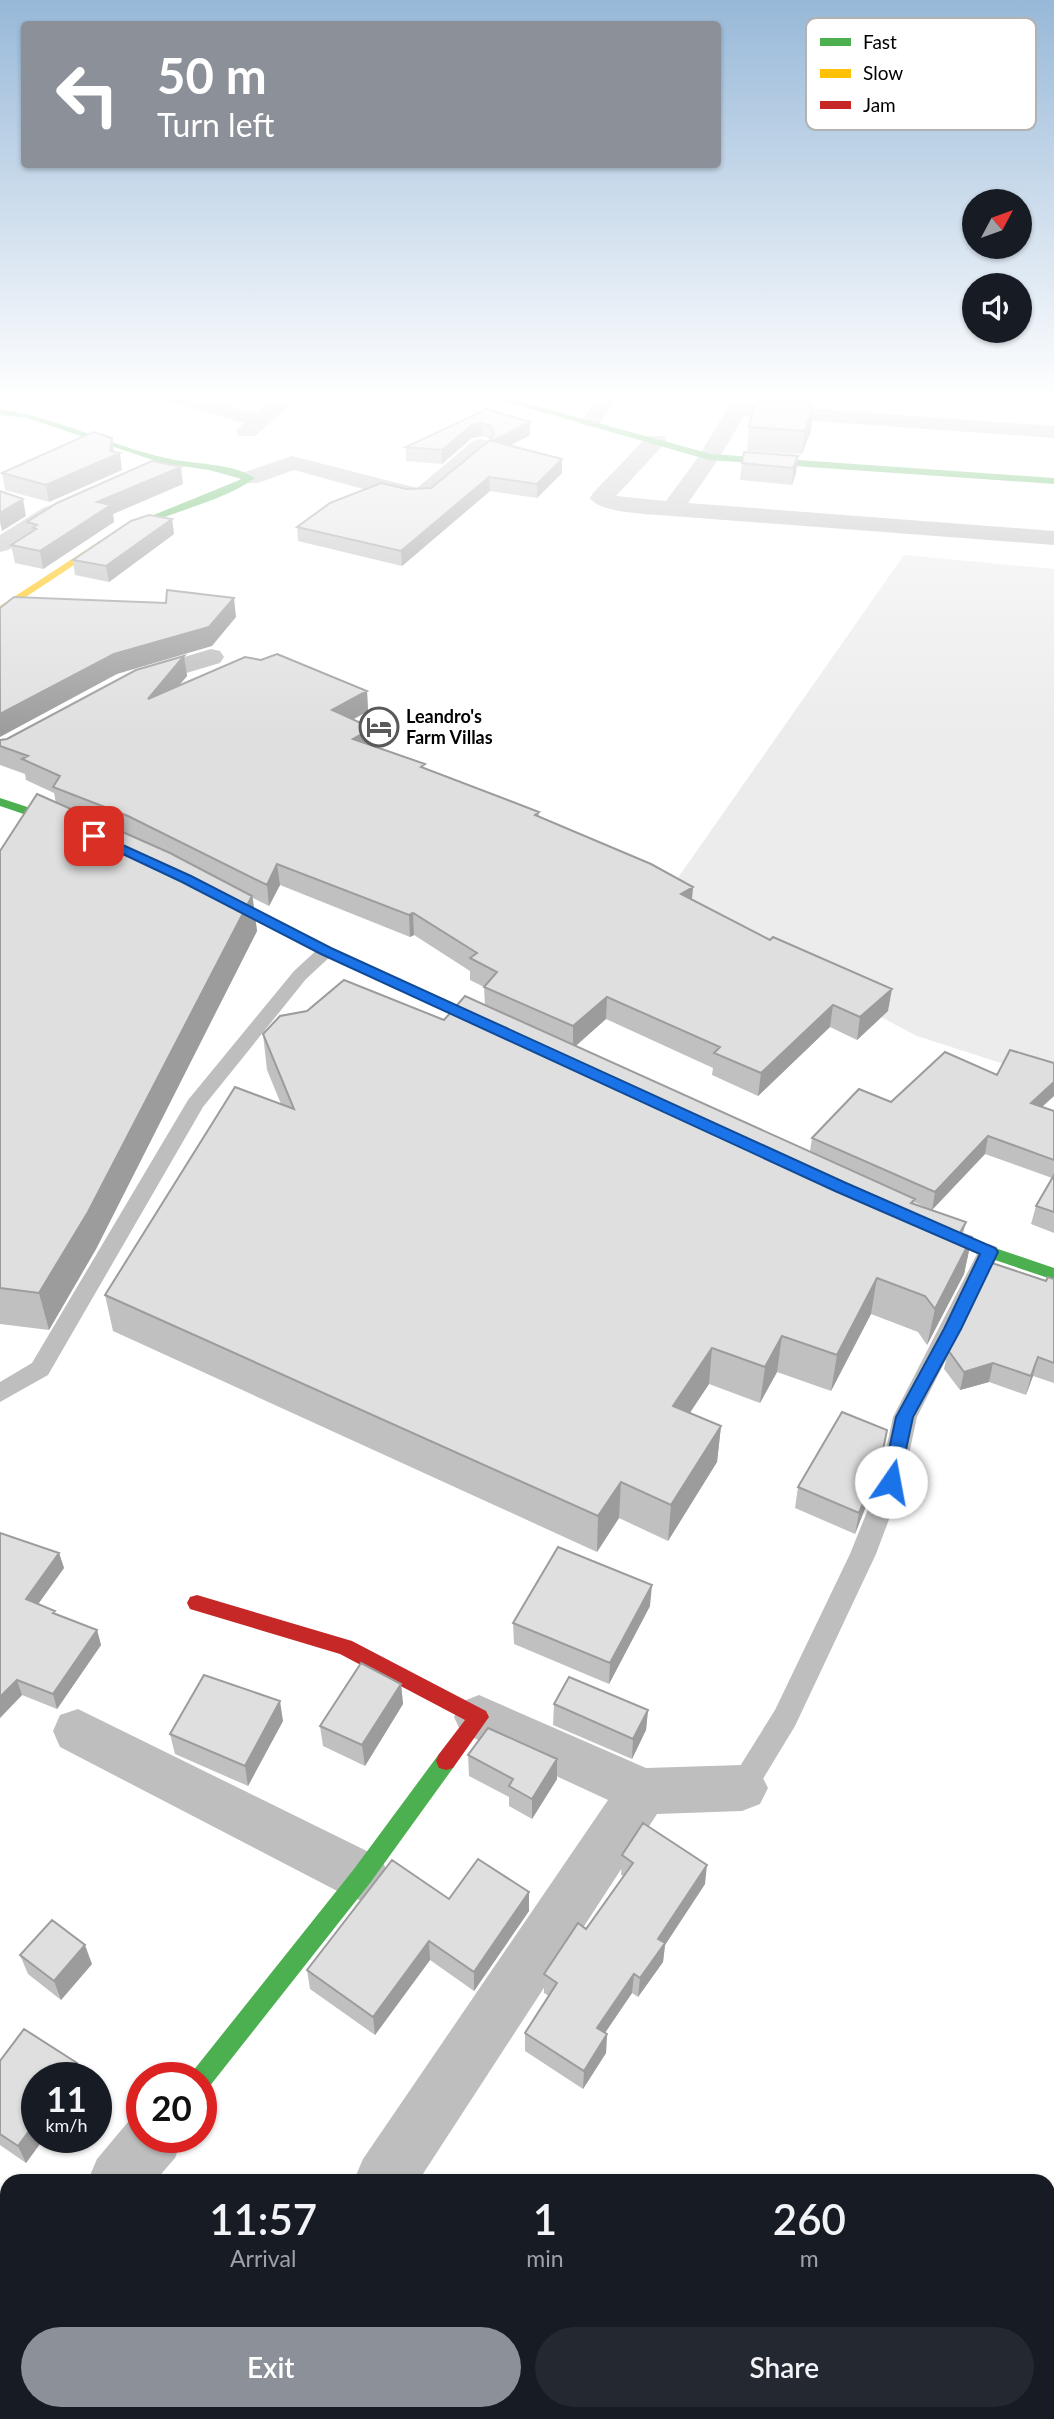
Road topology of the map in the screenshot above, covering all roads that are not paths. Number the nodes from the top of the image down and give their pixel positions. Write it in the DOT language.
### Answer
graph roads {
  1 [pos="41,510"];
  2 [pos="58,510"];
  3 [pos="174,510"];
  4 [pos="684,510"];
  5 [pos="51,513"];
  6 [pos="1054,538"];
  7 [pos="0,545"];
  8 [pos="0,611"];
  9 [pos="211,657"];
  10 [pos="111,691"];
  11 [pos="0,802"];
  12 [pos="94,836"];
  13 [pos="198,885"];
  14 [pos="326,951"];
  15 [pos="514,1038"];
  16 [pos="903,1214"];
  17 [pos="989,1252"];
  18 [pos="1054,1274"];
  19 [pos="0,1393"];
  20 [pos="197,1602"];
  21 [pos="479,1717"];
  22 [pos="78,1731"];
  23 [pos="742,1788"];
  24 [pos="643,1791"];
  25 [pos="362,1876"];
  26 [pos="214,2062"];
  27 [pos="141,2153"];
  28 [pos="123,2174"];
  29 [pos="388,2174"];
  1 -- 5 [label="street"];
  2 -- 5 [label="street"];
  3 -- 8 [label="street"];
  4 -- 6 [label="street"];
  5 -- 7 [label="street"];
  9 -- 10 [label="street"];
  11 -- 12 [label="street"];
  13 -- 14 [label="street"];
  14 -- 15 [label="street"];
  14 -- 19 [label="lane"];
  16 -- 17 [label="street"];
  17 -- 18 [label="street"];
  17 -- 23 [label="lane"];
  20 -- 21 [label="street"];
  21 -- 24 [label="street"];
  21 -- 25 [label="street"];
  22 -- 25 [label="street"];
  23 -- 24 [label="street"];
  24 -- 29 [label="street"];
  25 -- 26 [label="street"];
  27 -- 28 [label="street"];
}
